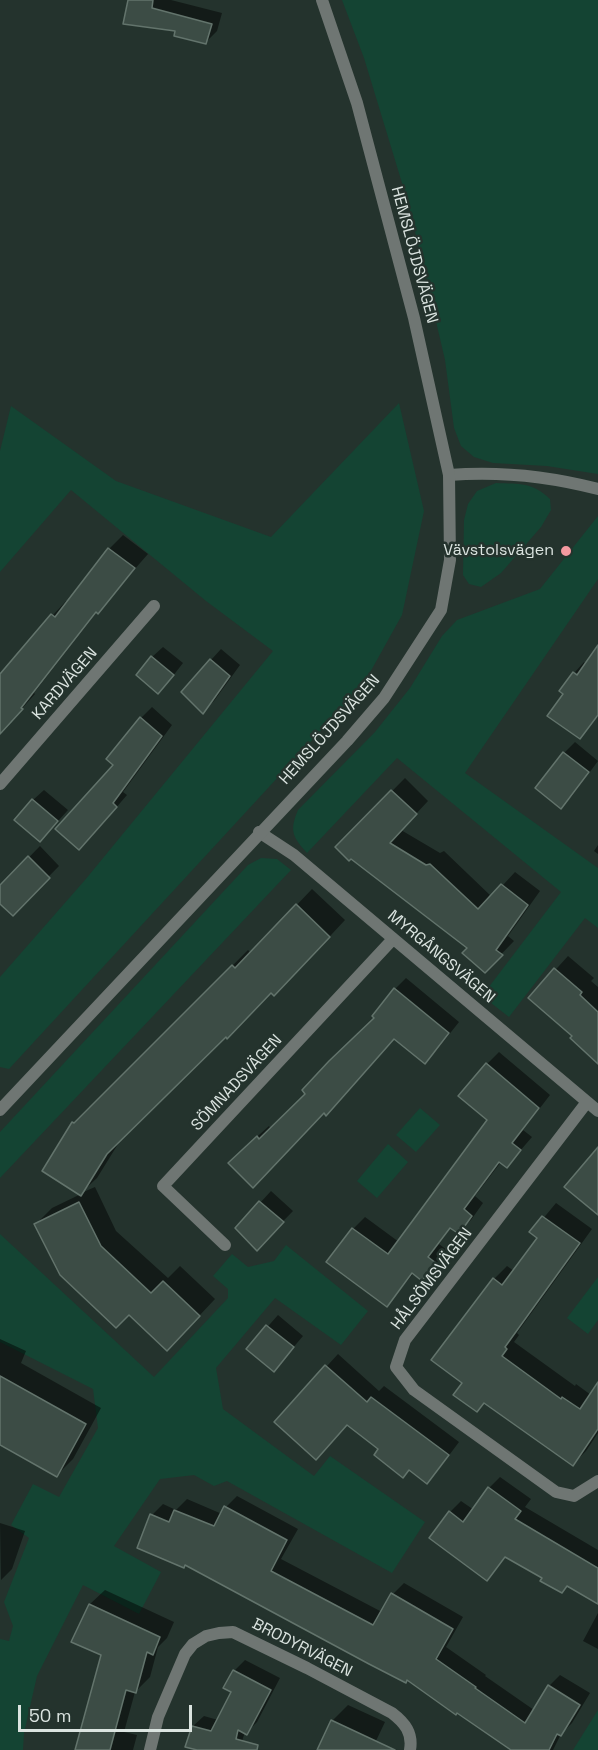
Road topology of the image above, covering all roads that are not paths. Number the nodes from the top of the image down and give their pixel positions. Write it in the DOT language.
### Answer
graph roads {
  1 [pos="322,0"];
  2 [pos="449,475"];
  3 [pos="598,489"];
  4 [pos="154,606"];
  5 [pos="0,784"];
  6 [pos="259,832"];
  7 [pos="393,939"];
  8 [pos="586,1102"];
  9 [pos="1,1107"];
  10 [pos="598,1111"];
  11 [pos="225,1245"];
  12 [pos="598,1481"];
  13 [pos="150,1750"];
  14 [pos="410,1750"];
  1 -- 2 [label="street, HEMSLÖJDSVÄGEN"];
  2 -- 3 [label="street"];
  2 -- 6 [label="street, HEMSLÖJDSVÄGEN"];
  4 -- 5 [label="street, KARDVÄGEN"];
  6 -- 7 [label="street, MYRGÅNGSVÄGEN"];
  6 -- 9 [label="street, HEMSLÖJDSVÄGEN"];
  7 -- 8 [label="street, MYRGÅNGSVÄGEN"];
  7 -- 11 [label="street, SÖMNADSVÄGEN"];
  8 -- 10 [label="street, MYRGÅNGSVÄGEN"];
  8 -- 12 [label="street, HÅLSÖMSVÄGEN"];
  13 -- 14 [label="street, BRODYRVÄGEN"];
}
